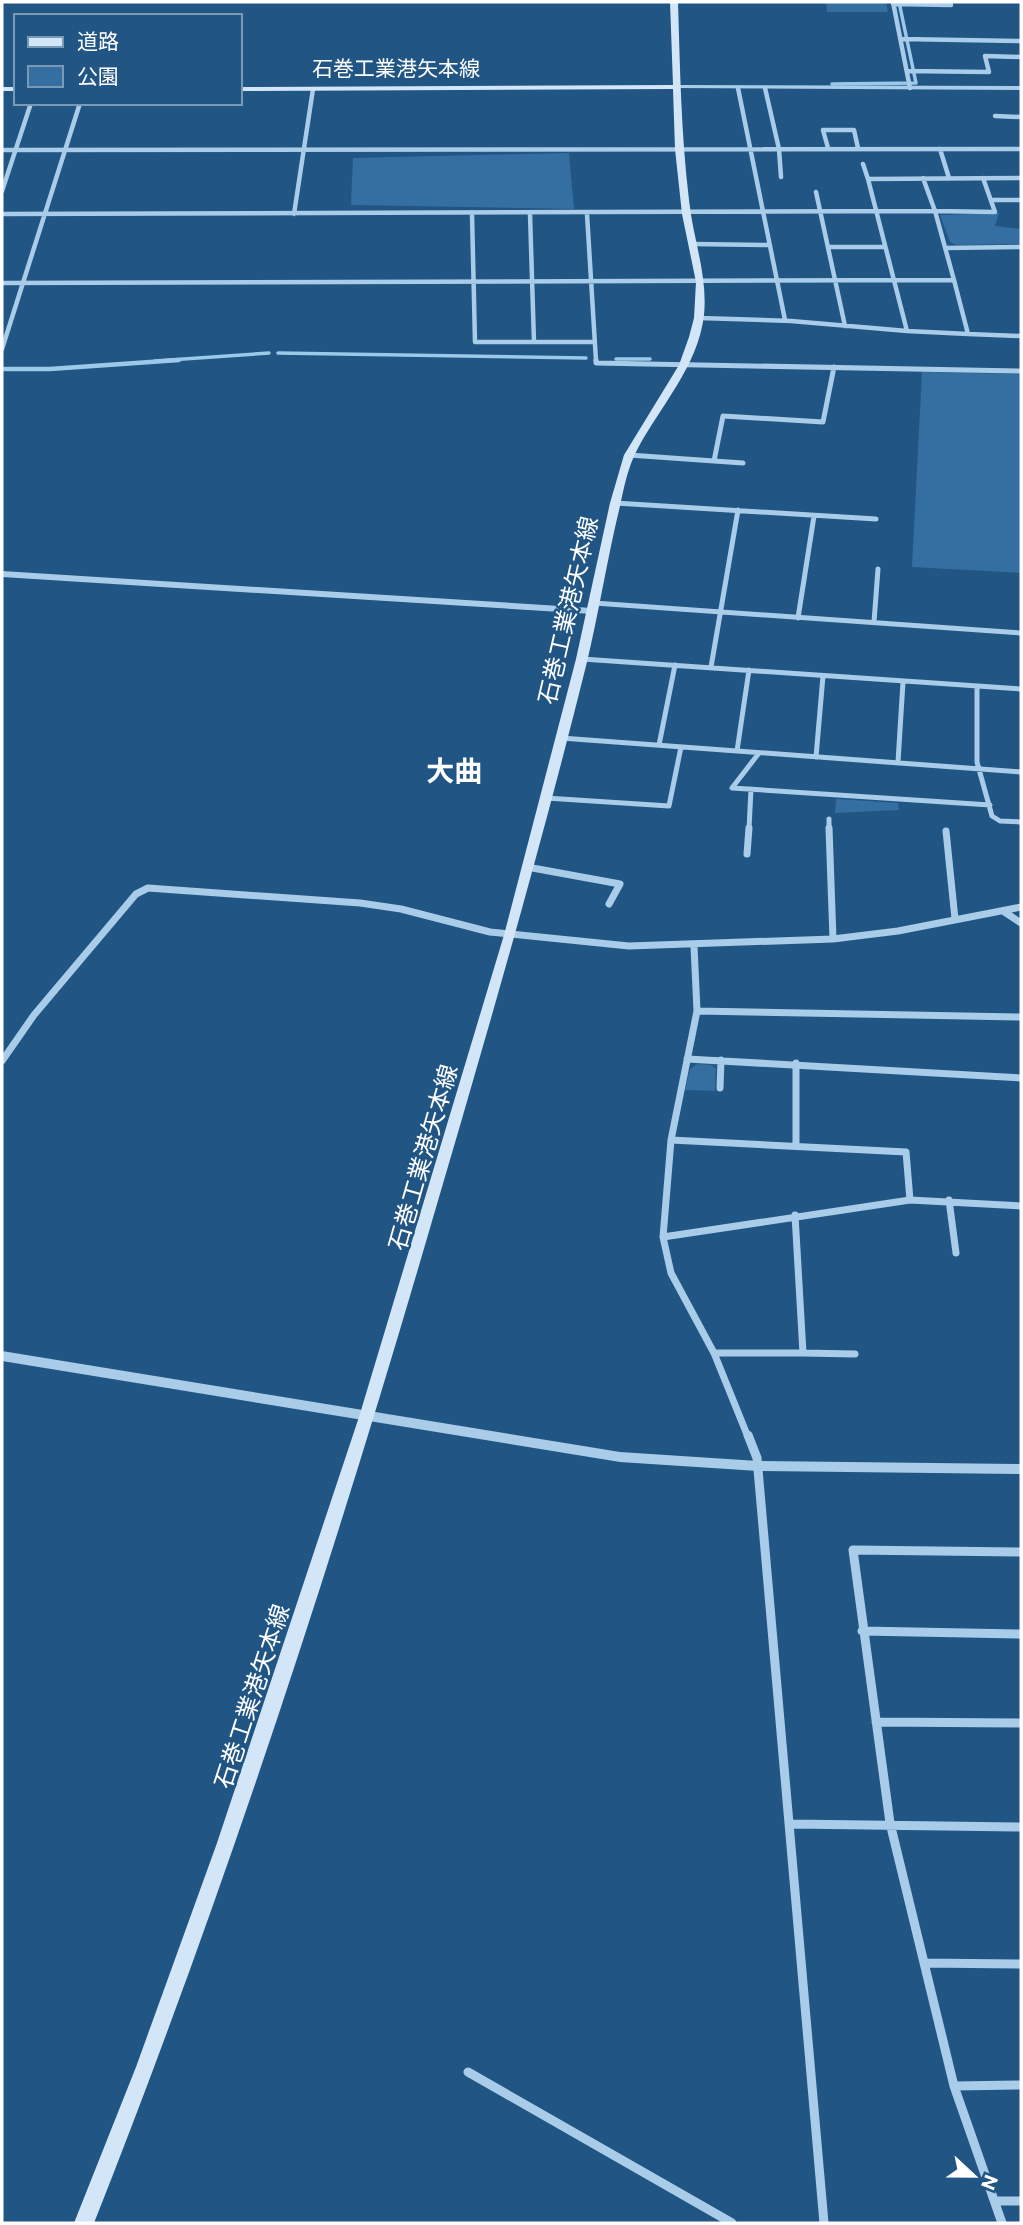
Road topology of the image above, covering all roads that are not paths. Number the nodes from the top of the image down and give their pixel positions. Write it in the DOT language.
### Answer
graph roads {
  1 [pos="674,2"];
  2 [pos="894,3"];
  3 [pos="951,5"];
  4 [pos="902,39"];
  5 [pos="1021,41"];
  6 [pos="1021,57"];
  7 [pos="908,71"];
  8 [pos="909,85"];
  9 [pos="677,87"];
  10 [pos="738,88"];
  11 [pos="765,88"];
  12 [pos="1021,88"];
  13 [pos="242,89"];
  14 [pos="313,89"];
  15 [pos="30,105"];
  16 [pos="79,105"];
  17 [pos="995,116"];
  18 [pos="1021,117"];
  19 [pos="858,148"];
  20 [pos="679,149"];
  21 [pos="749,149"];
  22 [pos="779,149"];
  23 [pos="828,149"];
  24 [pos="940,149"];
  25 [pos="1021,149"];
  26 [pos="2,150"];
  27 [pos="16,150"];
  28 [pos="65,150"];
  29 [pos="304,150"];
  30 [pos="863,164"];
  31 [pos="781,177"];
  32 [pos="923,178"];
  33 [pos="949,178"];
  34 [pos="983,178"];
  35 [pos="1021,178"];
  36 [pos="868,179"];
  37 [pos="2,191"];
  38 [pos="816,192"];
  39 [pos="991,200"];
  40 [pos="1021,200"];
  41 [pos="875,211"];
  42 [pos="935,211"];
  43 [pos="763,212"];
  44 [pos="820,212"];
  45 [pos="2,214"];
  46 [pos="45,214"];
  47 [pos="294,214"];
  48 [pos="472,214"];
  49 [pos="530,214"];
  50 [pos="587,214"];
  51 [pos="686,214"];
  52 [pos="693,244"];
  53 [pos="770,245"];
  54 [pos="829,247"];
  55 [pos="886,247"];
  56 [pos="1021,247"];
  57 [pos="946,248"];
  58 [pos="892,280"];
  59 [pos="954,280"];
  60 [pos="777,281"];
  61 [pos="835,281"];
  62 [pos="533,282"];
  63 [pos="592,282"];
  64 [pos="700,282"];
  65 [pos="24,283"];
  66 [pos="473,283"];
  67 [pos="2,284"];
  68 [pos="699,318"];
  69 [pos="785,320"];
  70 [pos="845,326"];
  71 [pos="907,331"];
  72 [pos="968,334"];
  73 [pos="1021,336"];
  74 [pos="534,342"];
  75 [pos="594,342"];
  76 [pos="2,349"];
  77 [pos="684,365"];
  78 [pos="834,367"];
  79 [pos="1021,371"];
  80 [pos="629,455"];
  81 [pos="714,461"];
  82 [pos="743,463"];
  83 [pos="615,503"];
  84 [pos="738,510"];
  85 [pos="814,516"];
  86 [pos="876,519"];
  87 [pos="878,569"];
  88 [pos="2,574"];
  89 [pos="593,607"];
  90 [pos="719,612"];
  91 [pos="798,618"];
  92 [pos="874,622"];
  93 [pos="1021,633"];
  94 [pos="582,659"];
  95 [pos="675,665"];
  96 [pos="711,667"];
  97 [pos="749,670"];
  98 [pos="823,676"];
  99 [pos="903,682"];
  100 [pos="977,687"];
  101 [pos="1021,689"];
  102 [pos="561,738"];
  103 [pos="659,745"];
  104 [pos="681,747"];
  105 [pos="737,751"];
  106 [pos="759,752"];
  107 [pos="816,757"];
  108 [pos="898,762"];
  109 [pos="980,769"];
  110 [pos="1021,772"];
  111 [pos="751,789"];
  112 [pos="545,798"];
  113 [pos="990,805"];
  114 [pos="829,819"];
  115 [pos="1021,822"];
  116 [pos="946,831"];
  117 [pos="747,854"];
  118 [pos="527,867"];
  119 [pos="609,904"];
  120 [pos="1021,907"];
  121 [pos="1003,911"];
  122 [pos="955,919"];
  123 [pos="1021,923"];
  124 [pos="510,935"];
  125 [pos="833,939"];
  126 [pos="694,946"];
  127 [pos="697,1011"];
  128 [pos="1021,1017"];
  129 [pos="687,1059"];
  130 [pos="722,1060"];
  131 [pos="2,1061"];
  132 [pos="796,1063"];
  133 [pos="1021,1078"];
  134 [pos="720,1088"];
  135 [pos="671,1140"];
  136 [pos="796,1146"];
  137 [pos="910,1199"];
  138 [pos="949,1200"];
  139 [pos="1021,1206"];
  140 [pos="795,1215"];
  141 [pos="663,1237"];
  142 [pos="956,1254"];
  143 [pos="713,1353"];
  144 [pos="803,1353"];
  145 [pos="855,1354"];
  146 [pos="2,1356"];
  147 [pos="367,1417"];
  148 [pos="758,1466"];
  149 [pos="1021,1469"];
  150 [pos="1021,1552"];
  151 [pos="862,1631"];
  152 [pos="1021,1634"];
  153 [pos="876,1722"];
  154 [pos="1021,1723"];
  155 [pos="890,1823"];
  156 [pos="791,1824"];
  157 [pos="1021,1828"];
  158 [pos="924,1963"];
  159 [pos="1021,1964"];
  160 [pos="468,2072"];
  161 [pos="1021,2085"];
  162 [pos="954,2086"];
  163 [pos="995,2201"];
  164 [pos="1021,2201"];
  165 [pos="85,2223"];
  166 [pos="732,2223"];
  167 [pos="824,2223"];
  168 [pos="1002,2223"];
  1 -- 9 [label="main road, 石巻工業港矢本線"];
  2 -- 3 [label="street"];
  2 -- 4 [label="street"];
  4 -- 5 [label="street"];
  4 -- 7 [label="street"];
  6 -- 7 [label="street"];
  7 -- 8 [label="street"];
  8 -- 11 [label="street"];
  8 -- 12 [label="street"];
  9 -- 10 [label="street"];
  9 -- 14 [label="main road, 石巻工業港矢本線"];
  9 -- 20 [label="main road, 石巻工業港矢本線"];
  10 -- 11 [label="street"];
  10 -- 21 [label="street"];
  11 -- 22 [label="street"];
  13 -- 14 [label="main road, 石巻工業港矢本線"];
  14 -- 29 [label="street"];
  15 -- 27 [label="street"];
  16 -- 28 [label="street"];
  17 -- 18 [label="street"];
  19 -- 23 [label="street"];
  19 -- 23 [label="street"];
  19 -- 24 [label="street"];
  20 -- 21 [label="street"];
  20 -- 29 [label="street"];
  20 -- 51 [label="main road, 石巻工業港矢本線"];
  21 -- 22 [label="street"];
  21 -- 43 [label="street"];
  22 -- 23 [label="street"];
  22 -- 31 [label="street"];
  24 -- 25 [label="street"];
  24 -- 33 [label="street"];
  26 -- 27 [label="street"];
  27 -- 28 [label="street"];
  27 -- 37 [label="street"];
  28 -- 29 [label="street"];
  28 -- 46 [label="street"];
  29 -- 47 [label="street"];
  30 -- 36 [label="street"];
  32 -- 33 [label="street"];
  32 -- 36 [label="street"];
  32 -- 42 [label="street"];
  33 -- 34 [label="street"];
  34 -- 35 [label="street"];
  34 -- 39 [label="street"];
  36 -- 41 [label="street"];
  38 -- 44 [label="street"];
  39 -- 40 [label="street"];
  39 -- 42 [label="street"];
  41 -- 42 [label="street"];
  41 -- 44 [label="street"];
  41 -- 55 [label="street"];
  42 -- 57 [label="street"];
  43 -- 44 [label="street"];
  43 -- 51 [label="street"];
  43 -- 53 [label="street"];
  44 -- 54 [label="street"];
  45 -- 46 [label="street"];
  46 -- 47 [label="street"];
  46 -- 65 [label="street"];
  47 -- 48 [label="street"];
  48 -- 49 [label="street"];
  48 -- 66 [label="street"];
  49 -- 50 [label="street"];
  49 -- 62 [label="street"];
  50 -- 51 [label="street"];
  50 -- 63 [label="street"];
  51 -- 52 [label="main road, 石巻工業港矢本線"];
  52 -- 53 [label="street"];
  52 -- 64 [label="main road, 石巻工業港矢本線"];
  53 -- 60 [label="street"];
  54 -- 55 [label="street"];
  54 -- 61 [label="street"];
  55 -- 58 [label="street"];
  56 -- 57 [label="street"];
  57 -- 59 [label="street"];
  58 -- 59 [label="street"];
  58 -- 61 [label="street"];
  58 -- 71 [label="street"];
  59 -- 72 [label="street"];
  60 -- 61 [label="street"];
  60 -- 64 [label="street"];
  60 -- 69 [label="street"];
  61 -- 70 [label="street"];
  62 -- 63 [label="street"];
  62 -- 66 [label="street"];
  62 -- 74 [label="street"];
  63 -- 64 [label="street"];
  63 -- 75 [label="street"];
  64 -- 68 [label="main road, 石巻工業港矢本線"];
  65 -- 66 [label="street"];
  65 -- 67 [label="street"];
  65 -- 76 [label="street"];
  66 -- 74 [label="street"];
  68 -- 69 [label="street"];
  68 -- 77 [label="main road, 石巻工業港矢本線"];
  69 -- 70 [label="street"];
  70 -- 71 [label="street"];
  71 -- 72 [label="street"];
  72 -- 73 [label="street"];
  74 -- 75 [label="street"];
  75 -- 77 [label="street"];
  77 -- 78 [label="street"];
  77 -- 80 [label="main road, 石巻工業港矢本線"];
  78 -- 79 [label="street"];
  78 -- 81 [label="street"];
  80 -- 81 [label="street"];
  80 -- 83 [label="main road, 石巻工業港矢本線"];
  81 -- 82 [label="street"];
  83 -- 84 [label="street"];
  83 -- 89 [label="main road, 石巻工業港矢本線"];
  84 -- 85 [label="street"];
  84 -- 90 [label="street"];
  85 -- 86 [label="street"];
  85 -- 91 [label="street"];
  87 -- 92 [label="street"];
  88 -- 89 [label="street"];
  89 -- 90 [label="street"];
  89 -- 94 [label="main road, 石巻工業港矢本線"];
  90 -- 91 [label="street"];
  90 -- 96 [label="street"];
  91 -- 92 [label="street"];
  92 -- 93 [label="street"];
  94 -- 95 [label="street"];
  94 -- 102 [label="main road, 石巻工業港矢本線"];
  95 -- 96 [label="street"];
  95 -- 103 [label="street"];
  96 -- 97 [label="street"];
  97 -- 98 [label="street"];
  97 -- 105 [label="street"];
  98 -- 99 [label="street"];
  98 -- 107 [label="street"];
  99 -- 100 [label="street"];
  99 -- 108 [label="street"];
  100 -- 101 [label="street"];
  100 -- 109 [label="street"];
  102 -- 103 [label="street"];
  102 -- 112 [label="main road, 石巻工業港矢本線"];
  103 -- 104 [label="street"];
  104 -- 105 [label="street"];
  104 -- 112 [label="street"];
  105 -- 106 [label="street"];
  106 -- 107 [label="street"];
  106 -- 111 [label="street"];
  107 -- 108 [label="street"];
  108 -- 109 [label="street"];
  109 -- 110 [label="street"];
  109 -- 113 [label="street"];
  111 -- 113 [label="street"];
  111 -- 117 [label="street"];
  112 -- 118 [label="main road, 石巻工業港矢本線"];
  113 -- 115 [label="street"];
  114 -- 125 [label="street"];
  116 -- 122 [label="street"];
  118 -- 119 [label="street"];
  118 -- 124 [label="main road, 石巻工業港矢本線"];
  120 -- 121 [label="street"];
  121 -- 122 [label="street"];
  121 -- 123 [label="street"];
  122 -- 125 [label="street"];
  124 -- 126 [label="street"];
  124 -- 131 [label="street"];
  124 -- 147 [label="main road, 石巻工業港矢本線"];
  125 -- 126 [label="street"];
  126 -- 127 [label="street"];
  127 -- 128 [label="street"];
  127 -- 129 [label="street"];
  129 -- 130 [label="street"];
  129 -- 135 [label="street"];
  130 -- 132 [label="street"];
  130 -- 134 [label="street"];
  132 -- 133 [label="street"];
  132 -- 136 [label="street"];
  135 -- 136 [label="street"];
  135 -- 141 [label="street"];
  136 -- 137 [label="street"];
  137 -- 138 [label="street"];
  137 -- 140 [label="street"];
  138 -- 139 [label="street"];
  138 -- 142 [label="street"];
  140 -- 141 [label="street"];
  140 -- 144 [label="street"];
  141 -- 143 [label="street"];
  143 -- 144 [label="street"];
  143 -- 148 [label="street"];
  144 -- 145 [label="street"];
  146 -- 147 [label="street"];
  147 -- 148 [label="street"];
  147 -- 165 [label="main road, 石巻工業港矢本線"];
  148 -- 149 [label="street"];
  148 -- 156 [label="street"];
  150 -- 151 [label="street"];
  151 -- 152 [label="street"];
  151 -- 153 [label="street"];
  153 -- 154 [label="street"];
  153 -- 155 [label="street"];
  155 -- 156 [label="street"];
  155 -- 157 [label="street"];
  155 -- 158 [label="street"];
  156 -- 167 [label="street"];
  158 -- 159 [label="street"];
  158 -- 162 [label="street"];
  160 -- 166 [label="street"];
  161 -- 162 [label="street"];
  162 -- 163 [label="street"];
  163 -- 164 [label="street"];
  163 -- 168 [label="street"];
}
